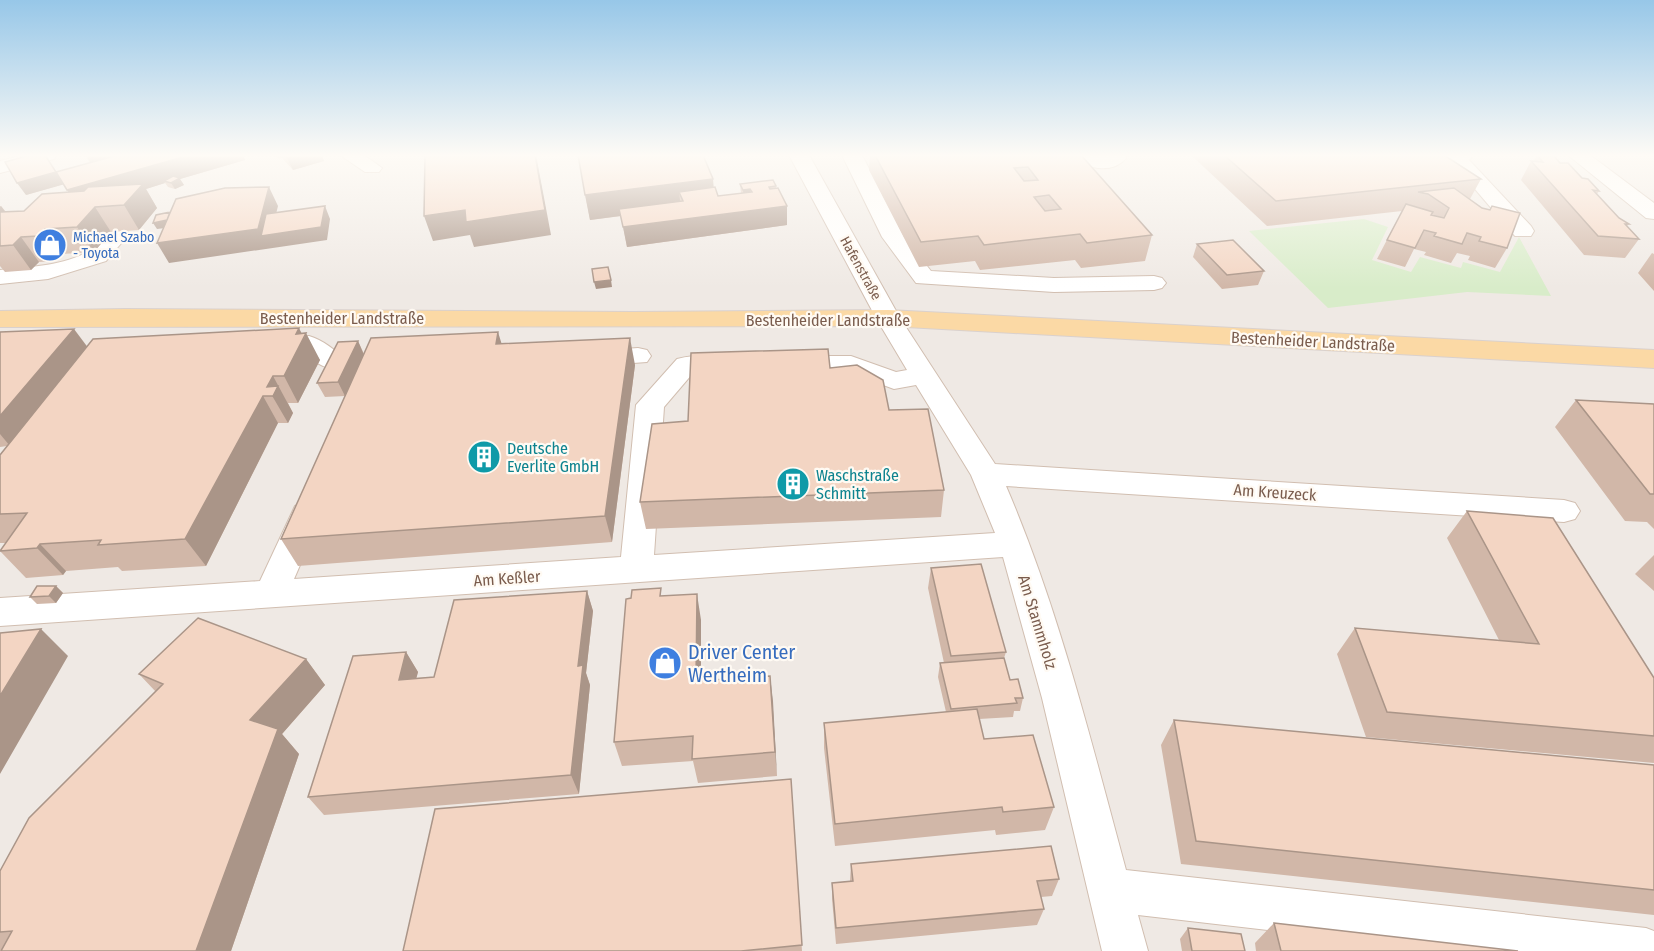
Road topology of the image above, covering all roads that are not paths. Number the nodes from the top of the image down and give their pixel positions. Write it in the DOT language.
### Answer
graph roads {
  1 [pos="823,199"];
  2 [pos="874,199"];
  3 [pos="1494,199"];
  4 [pos="1636,199"];
  5 [pos="1654,213"];
  6 [pos="1523,231"];
  7 [pos="118,234"];
  8 [pos="0,277"];
  9 [pos="1154,284"];
  10 [pos="888,318"];
  11 [pos="0,319"];
  12 [pos="251,347"];
  13 [pos="638,356"];
  14 [pos="561,359"];
  15 [pos="1654,359"];
  16 [pos="331,361"];
  17 [pos="924,375"];
  18 [pos="986,474"];
  19 [pos="317,489"];
  20 [pos="1015,544"];
  21 [pos="1558,545"];
  22 [pos="636,569"];
  23 [pos="271,594"];
  24 [pos="0,612"];
  25 [pos="1110,890"];
  26 [pos="1125,951"];
  27 [pos="1647,951"];
  1 -- 10 [label="street, Hafenstraße"];
  2 -- 9 [label="street"];
  3 -- 6 [label="street"];
  4 -- 5 [label="street"];
  7 -- 8 [label="street"];
  10 -- 11 [label="main road, Bestenheider Landstraße"];
  10 -- 15 [label="main road, Bestenheider Landstraße"];
  10 -- 17 [label="street, Am Stammholz"];
  12 -- 16 [label="street"];
  13 -- 14 [label="street"];
  17 -- 18 [label="street, Am Stammholz"];
  17 -- 22 [label="street"];
  18 -- 20 [label="street, Am Stammholz"];
  18 -- 21 [label="street, Am Kreuzeck"];
  19 -- 23 [label="street"];
  20 -- 22 [label="street, Am Keßler"];
  20 -- 25 [label="street, Am Stammholz"];
  22 -- 23 [label="street, Am Keßler"];
  23 -- 24 [label="street, Am Keßler"];
  25 -- 26 [label="street, Am Stammholz"];
  25 -- 27 [label="street"];
}
